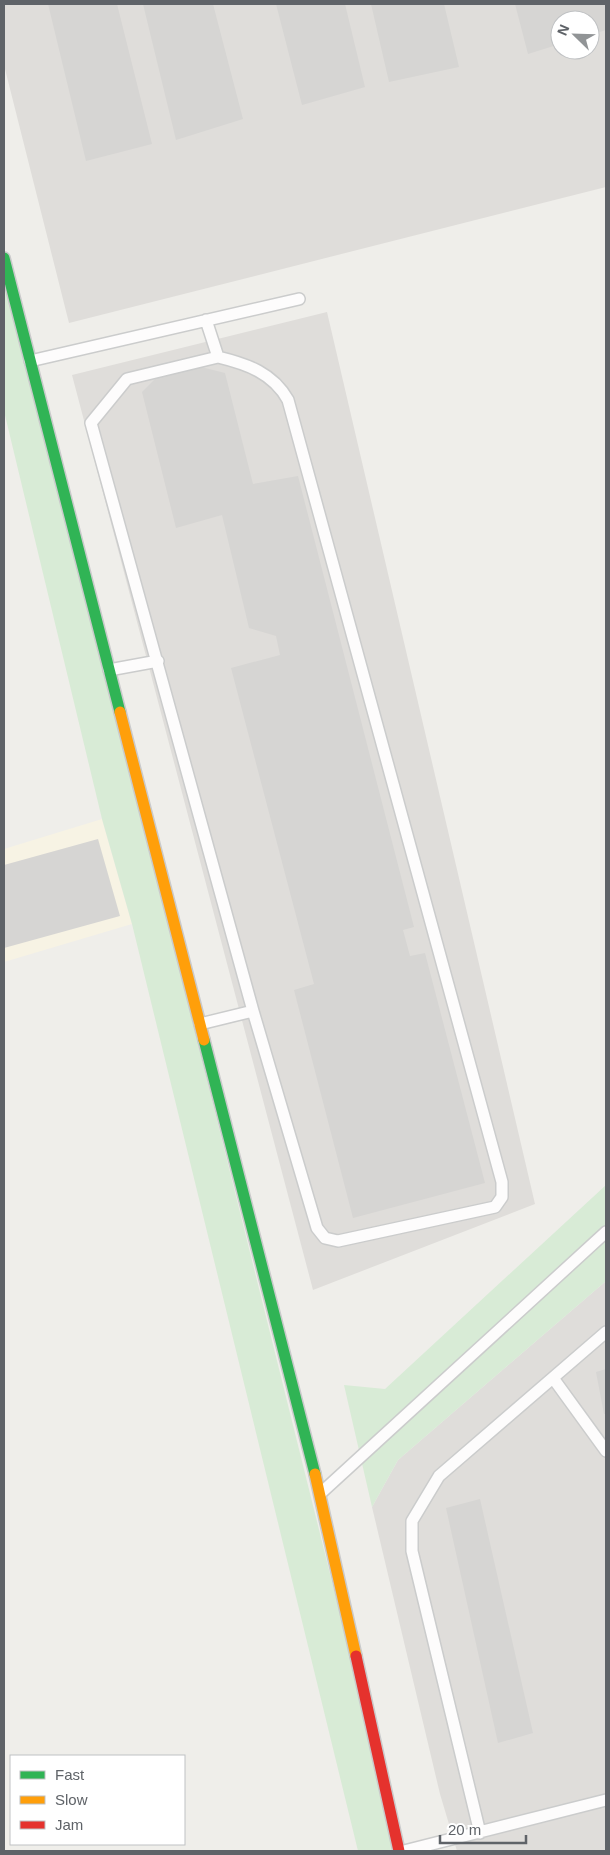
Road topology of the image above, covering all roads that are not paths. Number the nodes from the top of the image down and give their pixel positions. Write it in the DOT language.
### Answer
graph roads {
  1 [pos="4,258"];
  2 [pos="299,299"];
  3 [pos="206,320"];
  4 [pos="218,357"];
  5 [pos="30,361"];
  6 [pos="158,661"];
  7 [pos="109,670"];
  8 [pos="254,1011"];
  9 [pos="200,1024"];
  10 [pos="606,1232"];
  11 [pos="606,1332"];
  12 [pos="553,1378"];
  13 [pos="606,1451"];
  14 [pos="320,1493"];
  15 [pos="606,1800"];
  16 [pos="480,1833"];
  17 [pos="400,1851"];
  18 [pos="404,1851"];
  1 -- 5 [label="street"];
  2 -- 3 [label="lane"];
  3 -- 4 [label="lane"];
  3 -- 5 [label="lane"];
  4 -- 6 [label="lane"];
  4 -- 8 [label="lane"];
  5 -- 7 [label="street"];
  6 -- 7 [label="lane"];
  6 -- 8 [label="lane"];
  7 -- 9 [label="street"];
  8 -- 9 [label="lane"];
  9 -- 14 [label="street"];
  10 -- 14 [label="lane"];
  11 -- 12 [label="lane"];
  12 -- 13 [label="lane"];
  12 -- 16 [label="lane"];
  14 -- 17 [label="street"];
  15 -- 16 [label="lane"];
  16 -- 18 [label="lane"];
}
